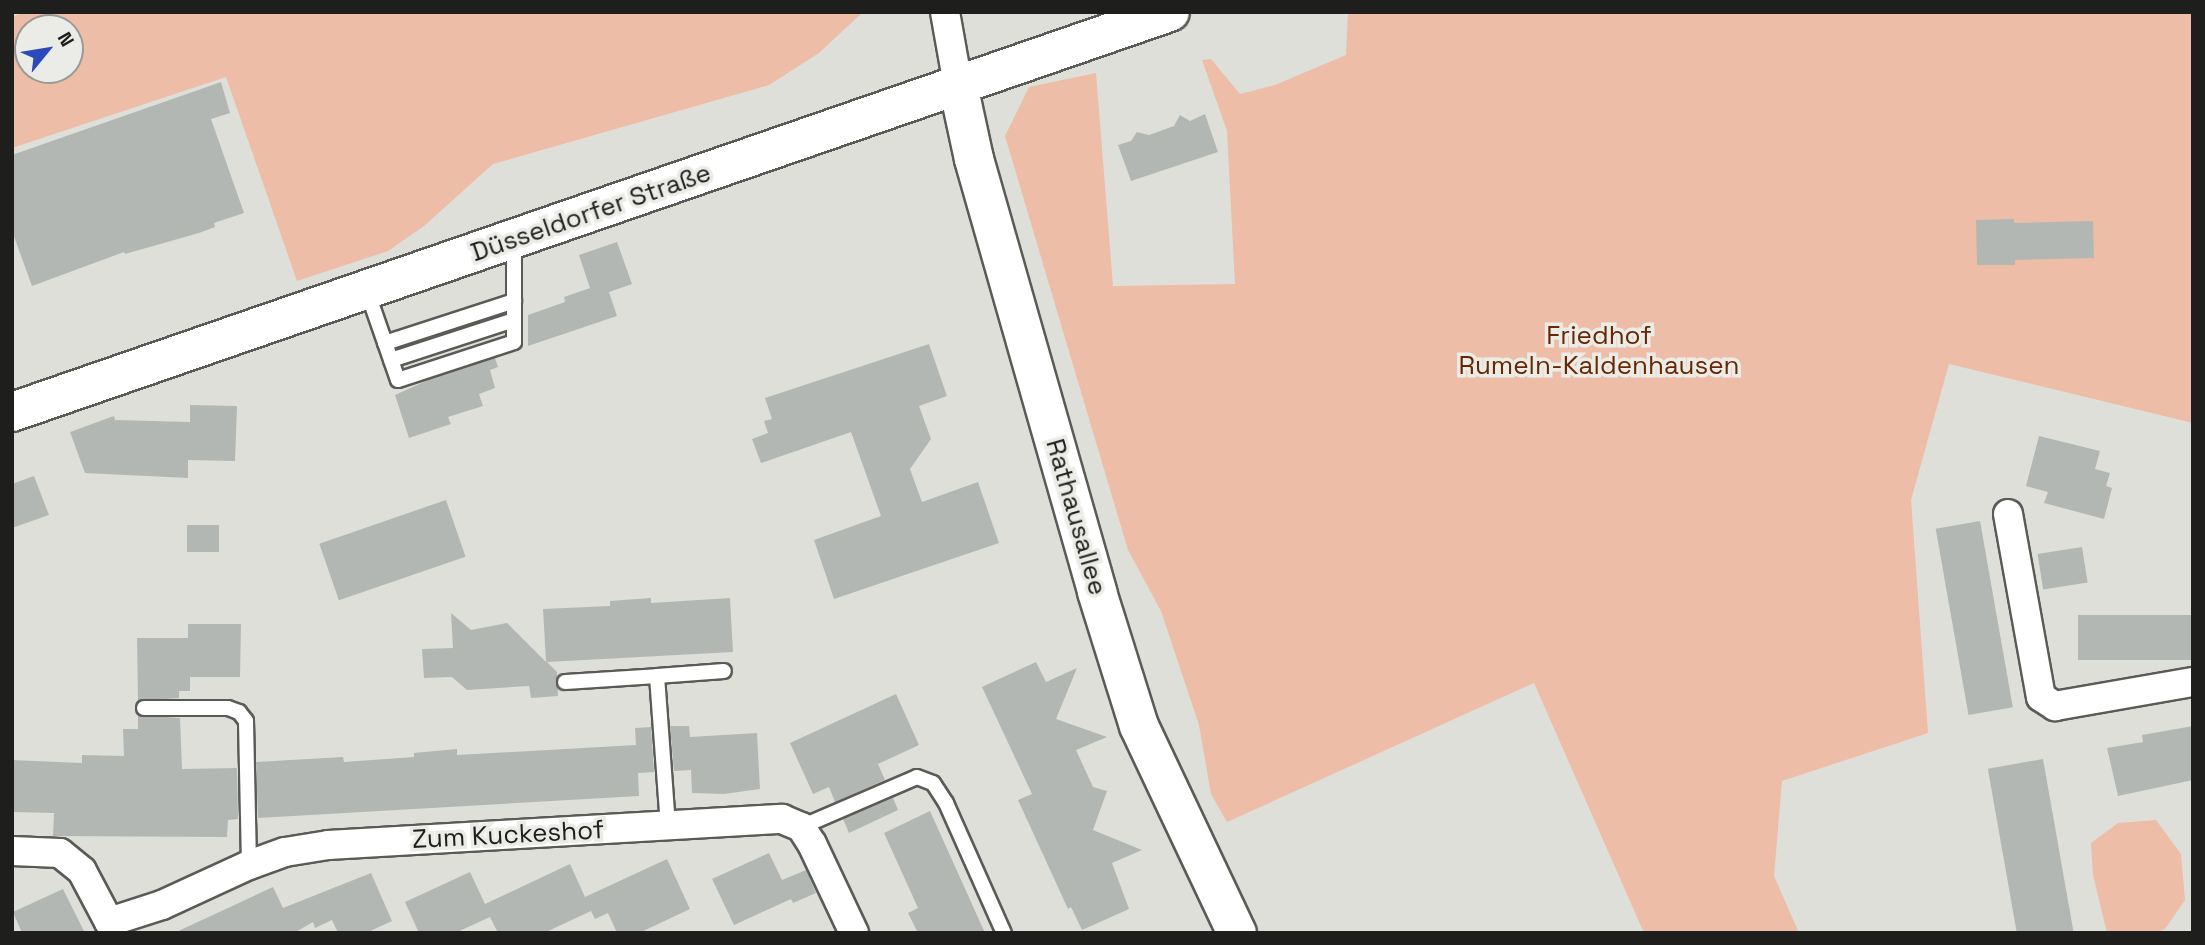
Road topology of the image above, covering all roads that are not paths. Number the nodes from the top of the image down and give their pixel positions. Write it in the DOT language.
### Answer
graph roads {
  1 [pos="945,12"];
  2 [pos="1170,12"];
  3 [pos="958,85"];
  4 [pos="514,239"];
  5 [pos="366,290"];
  6 [pos="514,301"];
  7 [pos="514,320"];
  8 [pos="385,343"];
  9 [pos="391,360"];
  10 [pos="12,412"];
  11 [pos="2008,514"];
  12 [pos="724,671"];
  13 [pos="657,676"];
  14 [pos="565,682"];
  15 [pos="2193,682"];
  16 [pos="144,708"];
  17 [pos="668,826"];
  18 [pos="801,827"];
  19 [pos="12,850"];
  20 [pos="248,864"];
  21 [pos="111,928"];
  22 [pos="854,933"];
  23 [pos="1004,933"];
  24 [pos="1237,933"];
  1 -- 3 [label="street"];
  2 -- 3 [label="main road, Düsseldorfer Straße"];
  3 -- 4 [label="main road, Düsseldorfer Straße"];
  3 -- 24 [label="main road, Rathausallee"];
  4 -- 5 [label="main road, Düsseldorfer Straße"];
  4 -- 6 [label="lane"];
  5 -- 8 [label="lane"];
  5 -- 10 [label="main road, Düsseldorfer Straße"];
  6 -- 7 [label="lane"];
  6 -- 8 [label="lane"];
  7 -- 9 [label="lane"];
  7 -- 9 [label="lane"];
  8 -- 9 [label="lane"];
  11 -- 15 [label="street"];
  12 -- 13 [label="lane"];
  13 -- 14 [label="lane"];
  13 -- 17 [label="lane"];
  16 -- 20 [label="lane"];
  17 -- 18 [label="street, Zum Kuckeshof"];
  17 -- 20 [label="street, Zum Kuckeshof"];
  18 -- 22 [label="street"];
  18 -- 23 [label="lane"];
  19 -- 21 [label="street, Zum Kuckeshof"];
  20 -- 21 [label="street, Zum Kuckeshof"];
}
